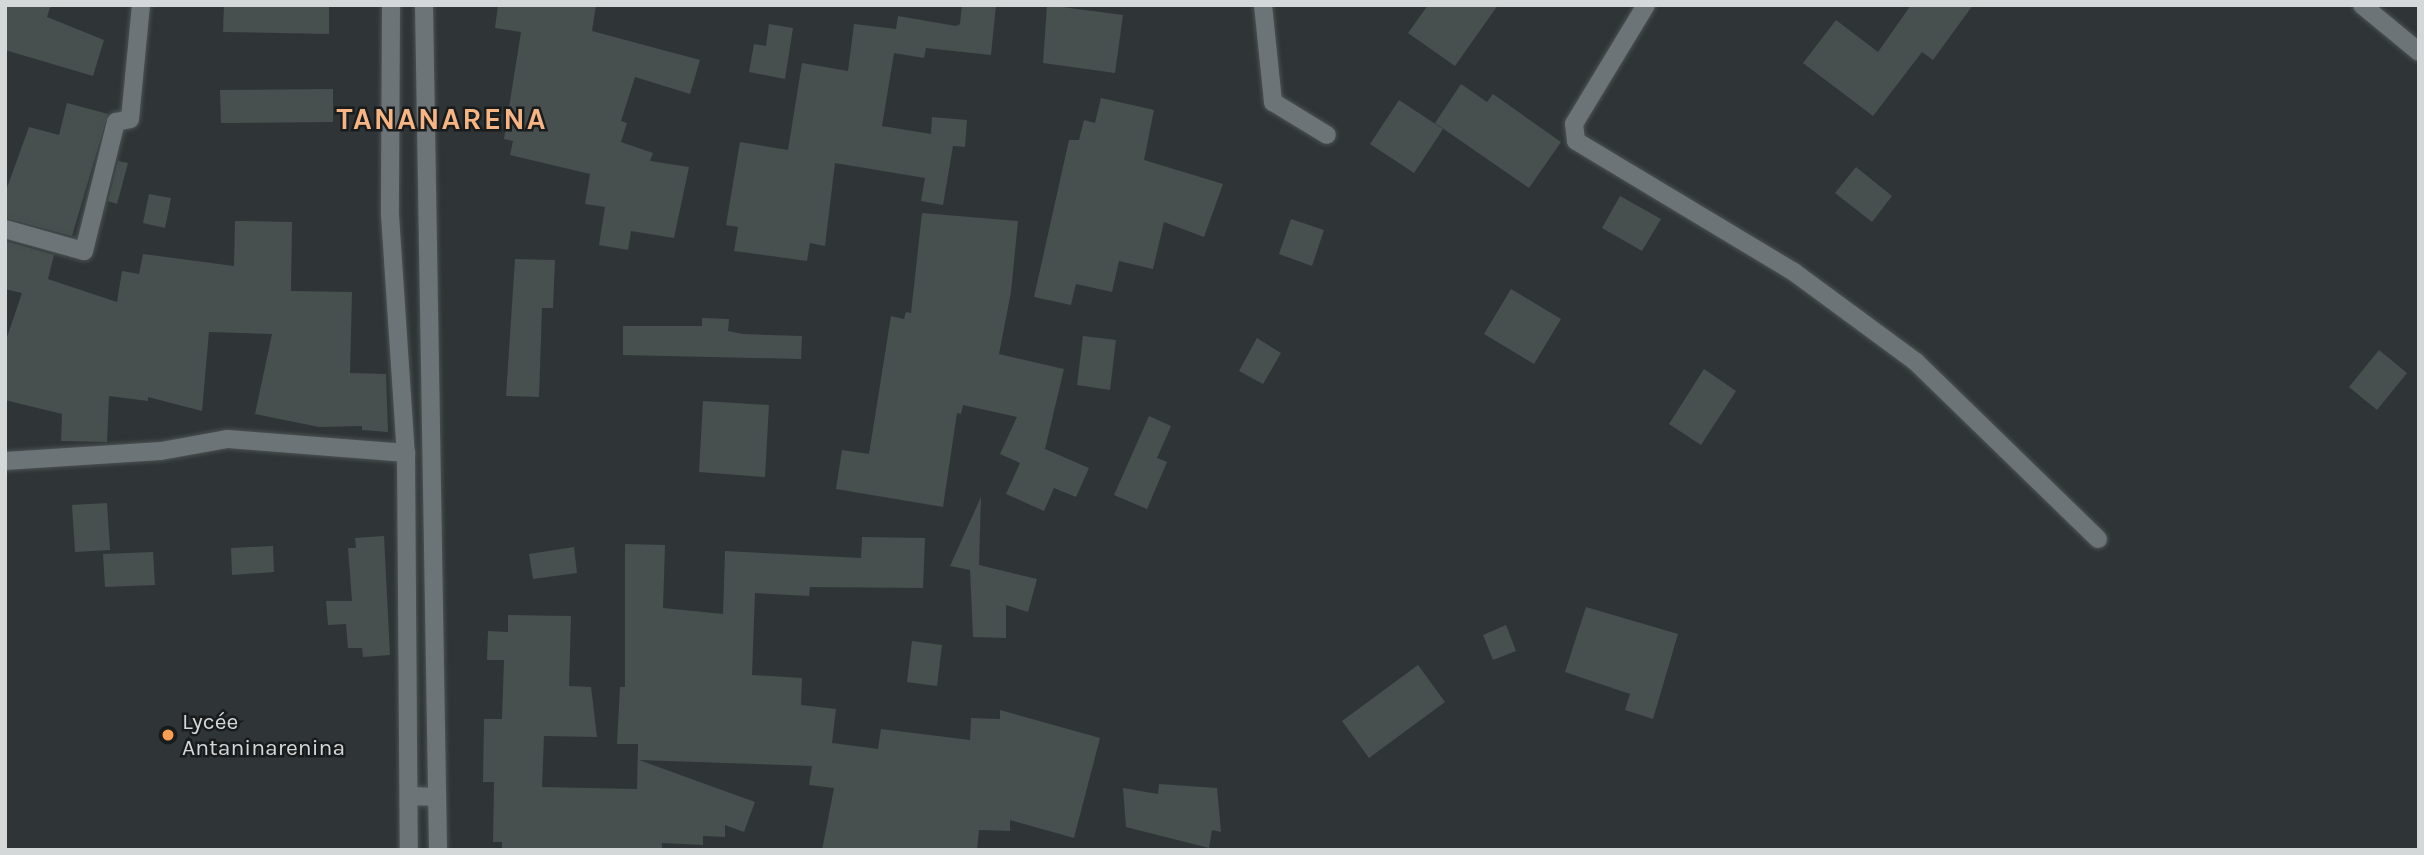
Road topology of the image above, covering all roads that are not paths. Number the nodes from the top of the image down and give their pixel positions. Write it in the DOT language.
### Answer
graph roads {
  1 [pos="141,5"];
  2 [pos="391,5"];
  3 [pos="424,5"];
  4 [pos="1262,5"];
  5 [pos="1646,5"];
  6 [pos="2362,5"];
  7 [pos="2419,52"];
  8 [pos="1327,135"];
  9 [pos="5,229"];
  10 [pos="406,453"];
  11 [pos="5,461"];
  12 [pos="406,483"];
  13 [pos="435,488"];
  14 [pos="2098,539"];
  15 [pos="409,796"];
  16 [pos="437,797"];
  17 [pos="409,850"];
  18 [pos="438,850"];
  1 -- 9 [label="street"];
  2 -- 10 [label="street"];
  3 -- 13 [label="street"];
  4 -- 8 [label="street"];
  5 -- 14 [label="street"];
  6 -- 7 [label="street"];
  10 -- 11 [label="street"];
  10 -- 12 [label="street"];
  12 -- 13 [label="street"];
  12 -- 15 [label="street"];
  13 -- 16 [label="street"];
  15 -- 16 [label="street"];
  15 -- 17 [label="street"];
  16 -- 18 [label="street"];
}
